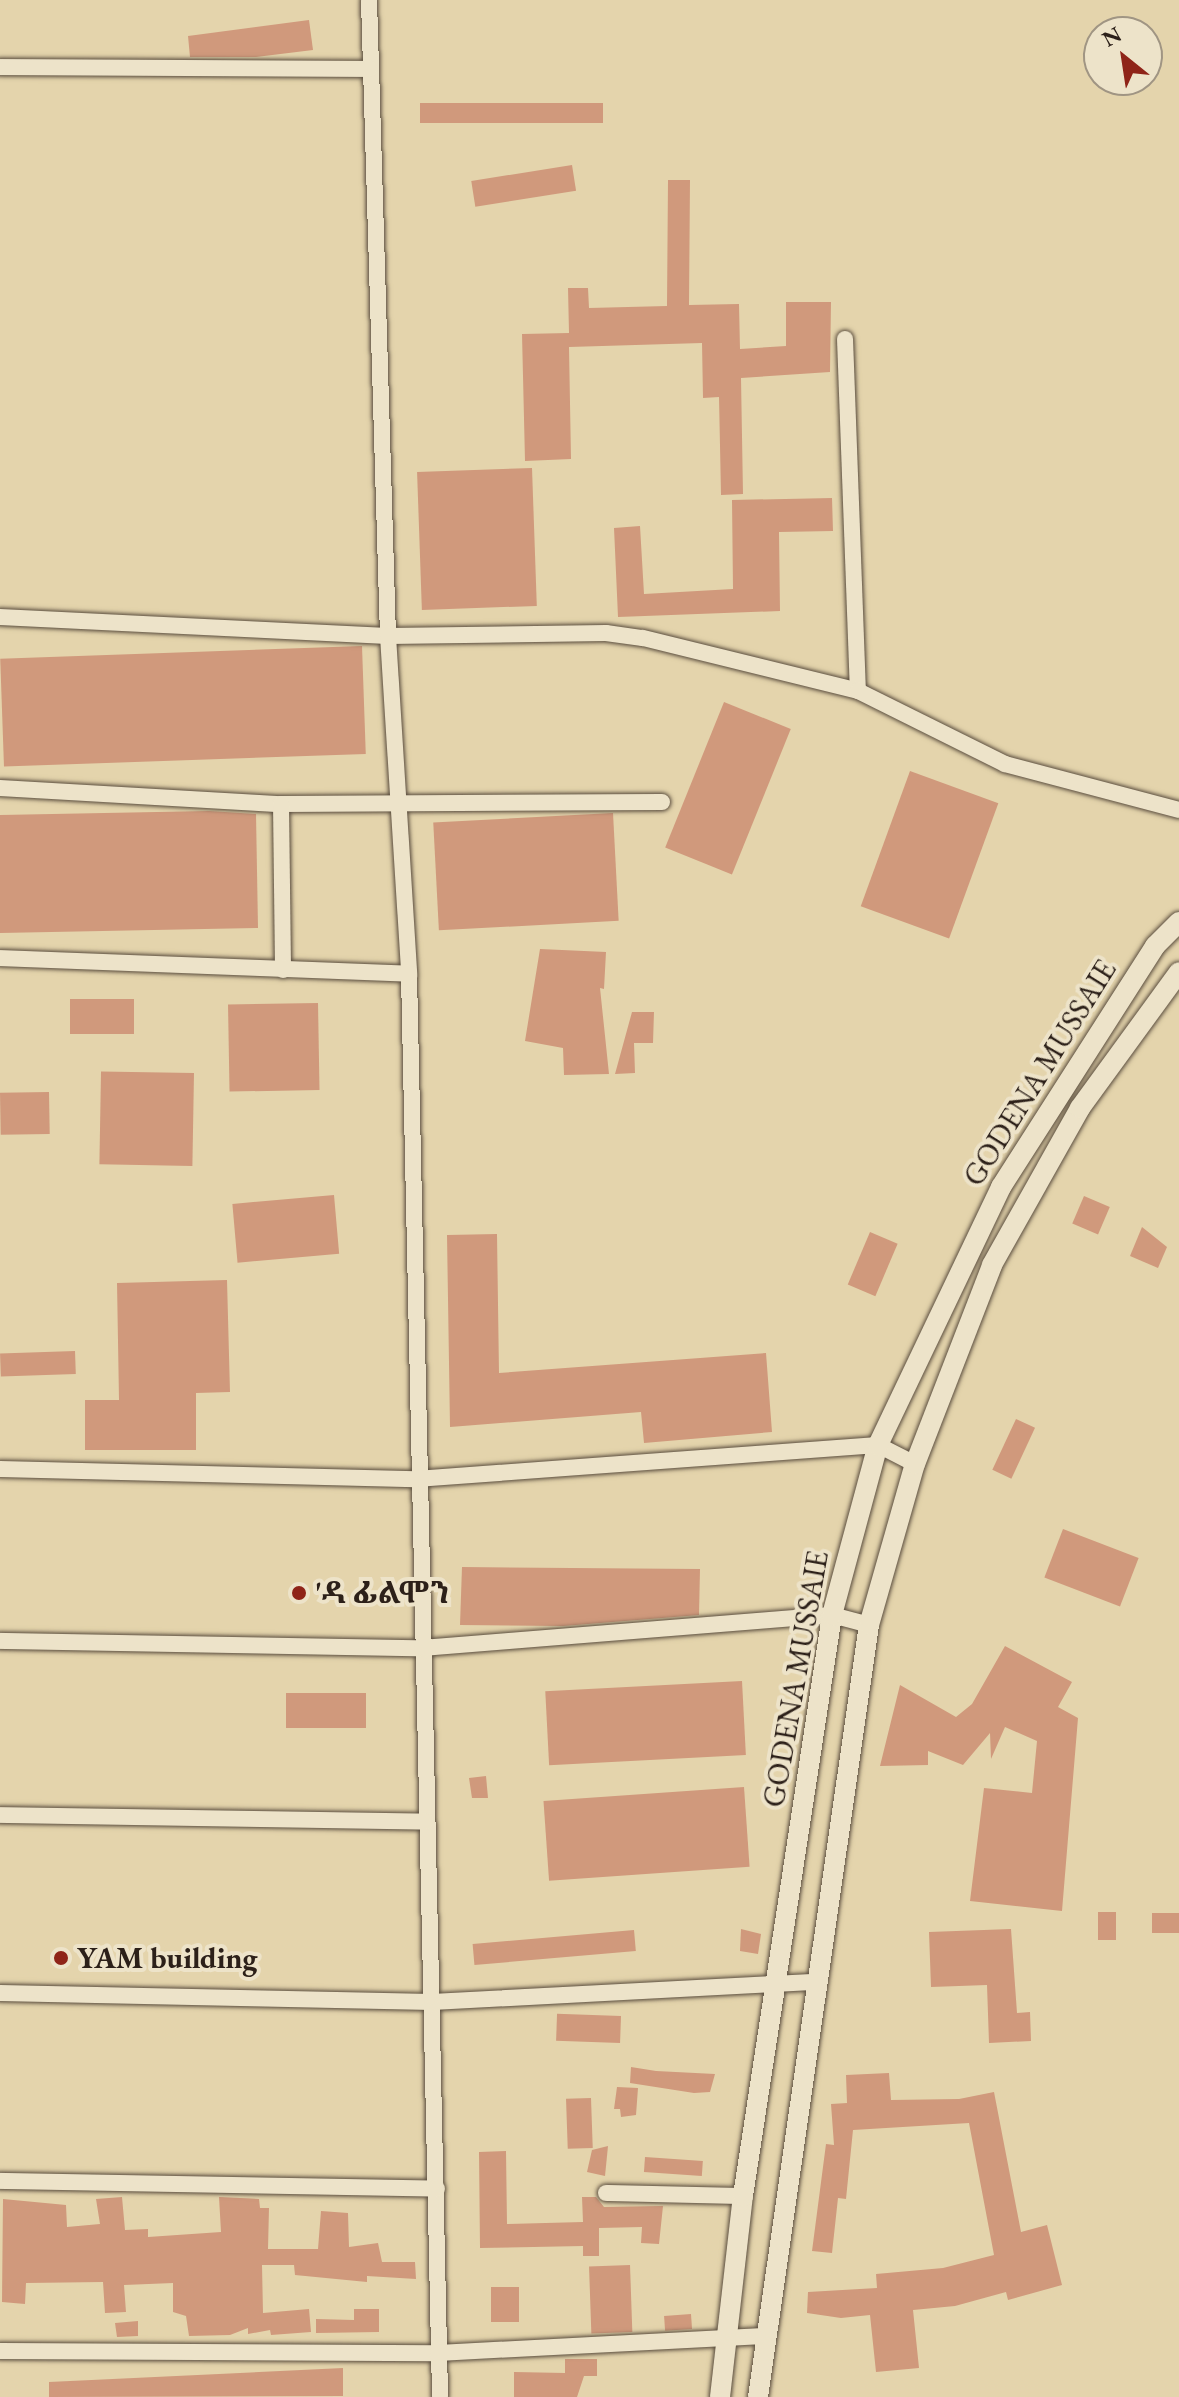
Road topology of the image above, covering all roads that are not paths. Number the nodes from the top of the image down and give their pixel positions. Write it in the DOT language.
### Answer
graph roads {
  1 [pos="369,0"];
  2 [pos="0,67"];
  3 [pos="369,69"];
  4 [pos="845,339"];
  5 [pos="0,617"];
  6 [pos="388,636"];
  7 [pos="858,691"];
  8 [pos="0,788"];
  9 [pos="398,802"];
  10 [pos="662,802"];
  11 [pos="281,804"];
  12 [pos="1179,810"];
  13 [pos="1179,922"];
  14 [pos="0,958"];
  15 [pos="283,970"];
  16 [pos="1179,972"];
  17 [pos="409,974"];
  18 [pos="1060,1093"];
  19 [pos="1080,1108"];
  20 [pos="878,1445"];
  21 [pos="915,1464"];
  22 [pos="0,1469"];
  23 [pos="416,1479"];
  24 [pos="832,1615"];
  25 [pos="869,1625"];
  26 [pos="0,1641"];
  27 [pos="422,1648"];
  28 [pos="0,1815"];
  29 [pos="426,1822"];
  30 [pos="816,1982"];
  31 [pos="774,1986"];
  32 [pos="0,1993"];
  33 [pos="432,2002"];
  34 [pos="0,2181"];
  35 [pos="437,2189"];
  36 [pos="606,2193"];
  37 [pos="743,2196"];
  38 [pos="726,2336"];
  39 [pos="764,2336"];
  40 [pos="0,2351"];
  41 [pos="438,2353"];
  42 [pos="440,2397"];
  43 [pos="720,2397"];
  44 [pos="758,2397"];
  1 -- 3 [label="street"];
  2 -- 3 [label="street"];
  3 -- 6 [label="street"];
  4 -- 7 [label="street"];
  5 -- 6 [label="street"];
  6 -- 7 [label="street"];
  6 -- 9 [label="street"];
  7 -- 12 [label="street"];
  8 -- 11 [label="street"];
  9 -- 10 [label="street"];
  9 -- 11 [label="street"];
  9 -- 17 [label="street"];
  11 -- 15 [label="street"];
  13 -- 18 [label="street, GODENA MUSSAIE"];
  14 -- 15 [label="street"];
  15 -- 17 [label="street"];
  16 -- 19 [label="street, GODENA MUSSAIE"];
  17 -- 23 [label="street"];
  18 -- 19 [label="street"];
  18 -- 20 [label="street, GODENA MUSSAIE"];
  19 -- 21 [label="street, GODENA MUSSAIE"];
  20 -- 21 [label="street"];
  20 -- 23 [label="street"];
  20 -- 24 [label="street, GODENA MUSSAIE"];
  21 -- 25 [label="street, GODENA MUSSAIE"];
  22 -- 23 [label="street"];
  23 -- 27 [label="street"];
  24 -- 25 [label="street"];
  24 -- 27 [label="street"];
  24 -- 31 [label="street, GODENA MUSSAIE"];
  25 -- 30 [label="street, GODENA MUSSAIE"];
  26 -- 27 [label="street"];
  27 -- 29 [label="street"];
  28 -- 29 [label="street"];
  29 -- 33 [label="street"];
  30 -- 31 [label="street"];
  30 -- 39 [label="street, GODENA MUSSAIE"];
  31 -- 33 [label="street"];
  31 -- 37 [label="street, GODENA MUSSAIE"];
  32 -- 33 [label="street"];
  33 -- 35 [label="street"];
  34 -- 35 [label="street"];
  35 -- 41 [label="street"];
  36 -- 37 [label="street"];
  37 -- 38 [label="street, GODENA MUSSAIE"];
  38 -- 39 [label="street"];
  38 -- 41 [label="street"];
  38 -- 43 [label="street, GODENA MUSSAIE"];
  39 -- 44 [label="street, GODENA MUSSAIE"];
  40 -- 41 [label="street"];
  41 -- 42 [label="street"];
}
